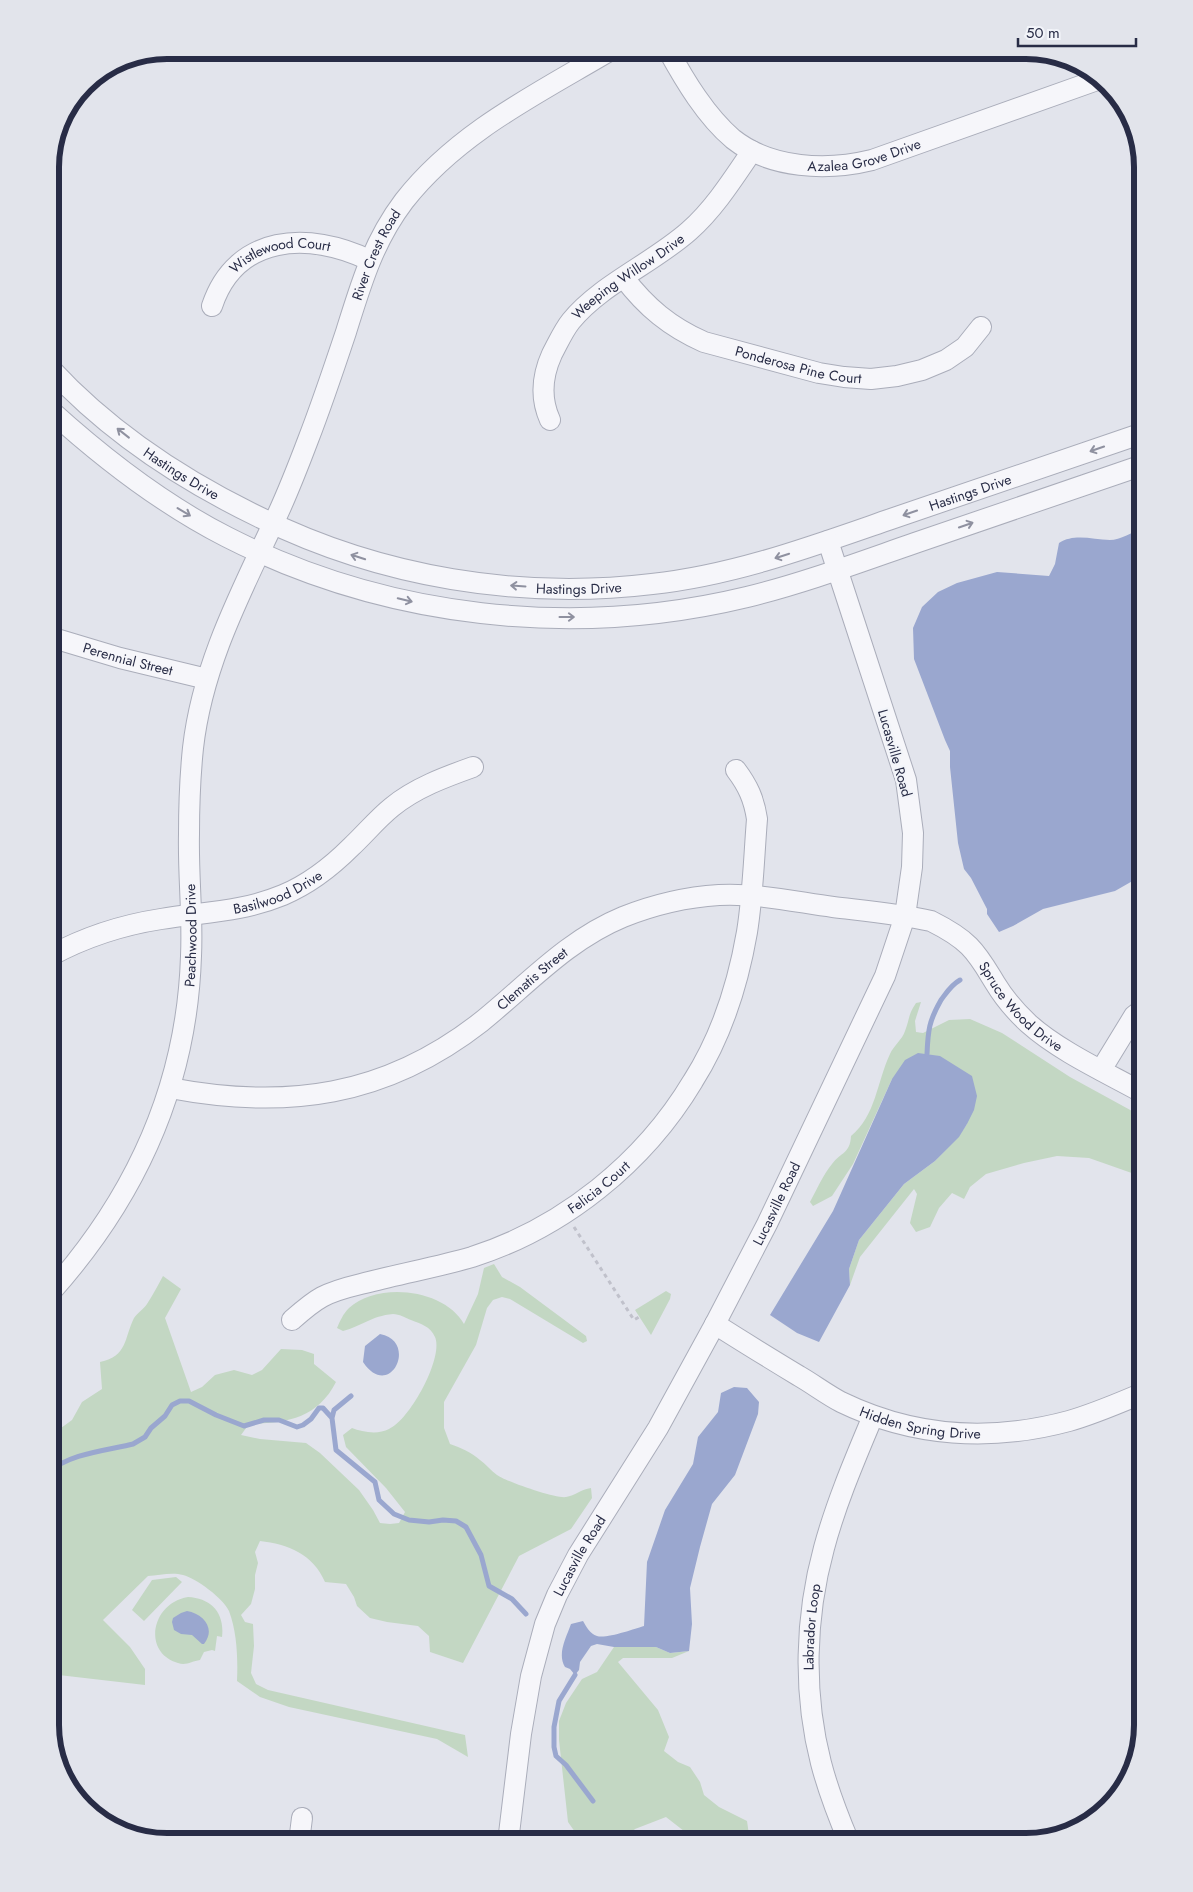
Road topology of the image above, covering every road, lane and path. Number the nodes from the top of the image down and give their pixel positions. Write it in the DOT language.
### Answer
graph roads {
  1 [pos="596,59"];
  2 [pos="673,59"];
  3 [pos="1093,82"];
  4 [pos="752,151"];
  5 [pos="369,260"];
  6 [pos="624,278"];
  7 [pos="212,306"];
  8 [pos="982,327"];
  9 [pos="59,377"];
  10 [pos="59,418"];
  11 [pos="550,420"];
  12 [pos="1134,436"];
  13 [pos="1134,468"];
  14 [pos="273,524"];
  15 [pos="828,541"];
  16 [pos="260,553"];
  17 [pos="837,570"];
  18 [pos="59,640"];
  19 [pos="206,679"];
  20 [pos="473,766"];
  21 [pos="736,770"];
  22 [pos="751,896"];
  23 [pos="190,915"];
  24 [pos="905,916"];
  25 [pos="59,951"];
  26 [pos="1134,1016"];
  27 [pos="1101,1070"];
  28 [pos="170,1088"];
  29 [pos="1134,1088"];
  30 [pos="565,1213"];
  31 [pos="59,1283"];
  32 [pos="639,1317"];
  33 [pos="292,1320"];
  34 [pos="715,1324"];
  35 [pos="1134,1396"];
  36 [pos="873,1416"];
  37 [pos="302,1818"];
  38 [pos="300,1833"];
  39 [pos="509,1833"];
  40 [pos="845,1833"];
  1 -- 5 [label="street, River Crest Road"];
  2 -- 4 [label="street, Azalea Grove Drive"];
  3 -- 4 [label="street, Azalea Grove Drive"];
  4 -- 6 [label="street, Weeping Willow Drive"];
  5 -- 7 [label="street, Wistlewood Court"];
  5 -- 14 [label="street, River Crest Road"];
  6 -- 8 [label="street, Ponderosa Pine Court"];
  6 -- 11 [label="street, Weeping Willow Drive"];
  14 -- 9 [label="street, Hastings Drive, one-way"];
  10 -- 16 [label="street, Hastings Drive, one-way"];
  12 -- 15 [label="street, Hastings Drive, one-way"];
  17 -- 13 [label="street, Hastings Drive, one-way"];
  15 -- 14 [label="street, Hastings Drive, one-way"];
  14 -- 16 [label="street, River Crest Road"];
  15 -- 17 [label="street, Lucasville Road"];
  16 -- 17 [label="street, Hastings Drive, one-way"];
  16 -- 19 [label="street, Peachwood Drive"];
  17 -- 24 [label="street, Lucasville Road"];
  18 -- 19 [label="street, Perennial Street"];
  19 -- 23 [label="street, Peachwood Drive"];
  20 -- 23 [label="street, Basilwood Drive"];
  21 -- 22 [label="street, Felicia Court"];
  22 -- 24 [label="street, Clematis Street"];
  22 -- 28 [label="street, Clematis Street"];
  22 -- 30 [label="street, Felicia Court"];
  23 -- 25 [label="street, Basilwood Drive"];
  23 -- 28 [label="street, Peachwood Drive"];
  24 -- 27 [label="street, Spruce Wood Drive"];
  24 -- 34 [label="street, Lucasville Road"];
  26 -- 27 [label="street"];
  27 -- 29 [label="street, Spruce Wood Drive"];
  28 -- 31 [label="street, Peachwood Drive"];
  30 -- 32 [label="path"];
  30 -- 33 [label="street, Felicia Court"];
  34 -- 36 [label="street, Hidden Spring Drive"];
  34 -- 39 [label="street, Lucasville Road"];
  35 -- 36 [label="street, Hidden Spring Drive"];
  36 -- 40 [label="street, Labrador Loop"];
  37 -- 38 [label="street"];
}
